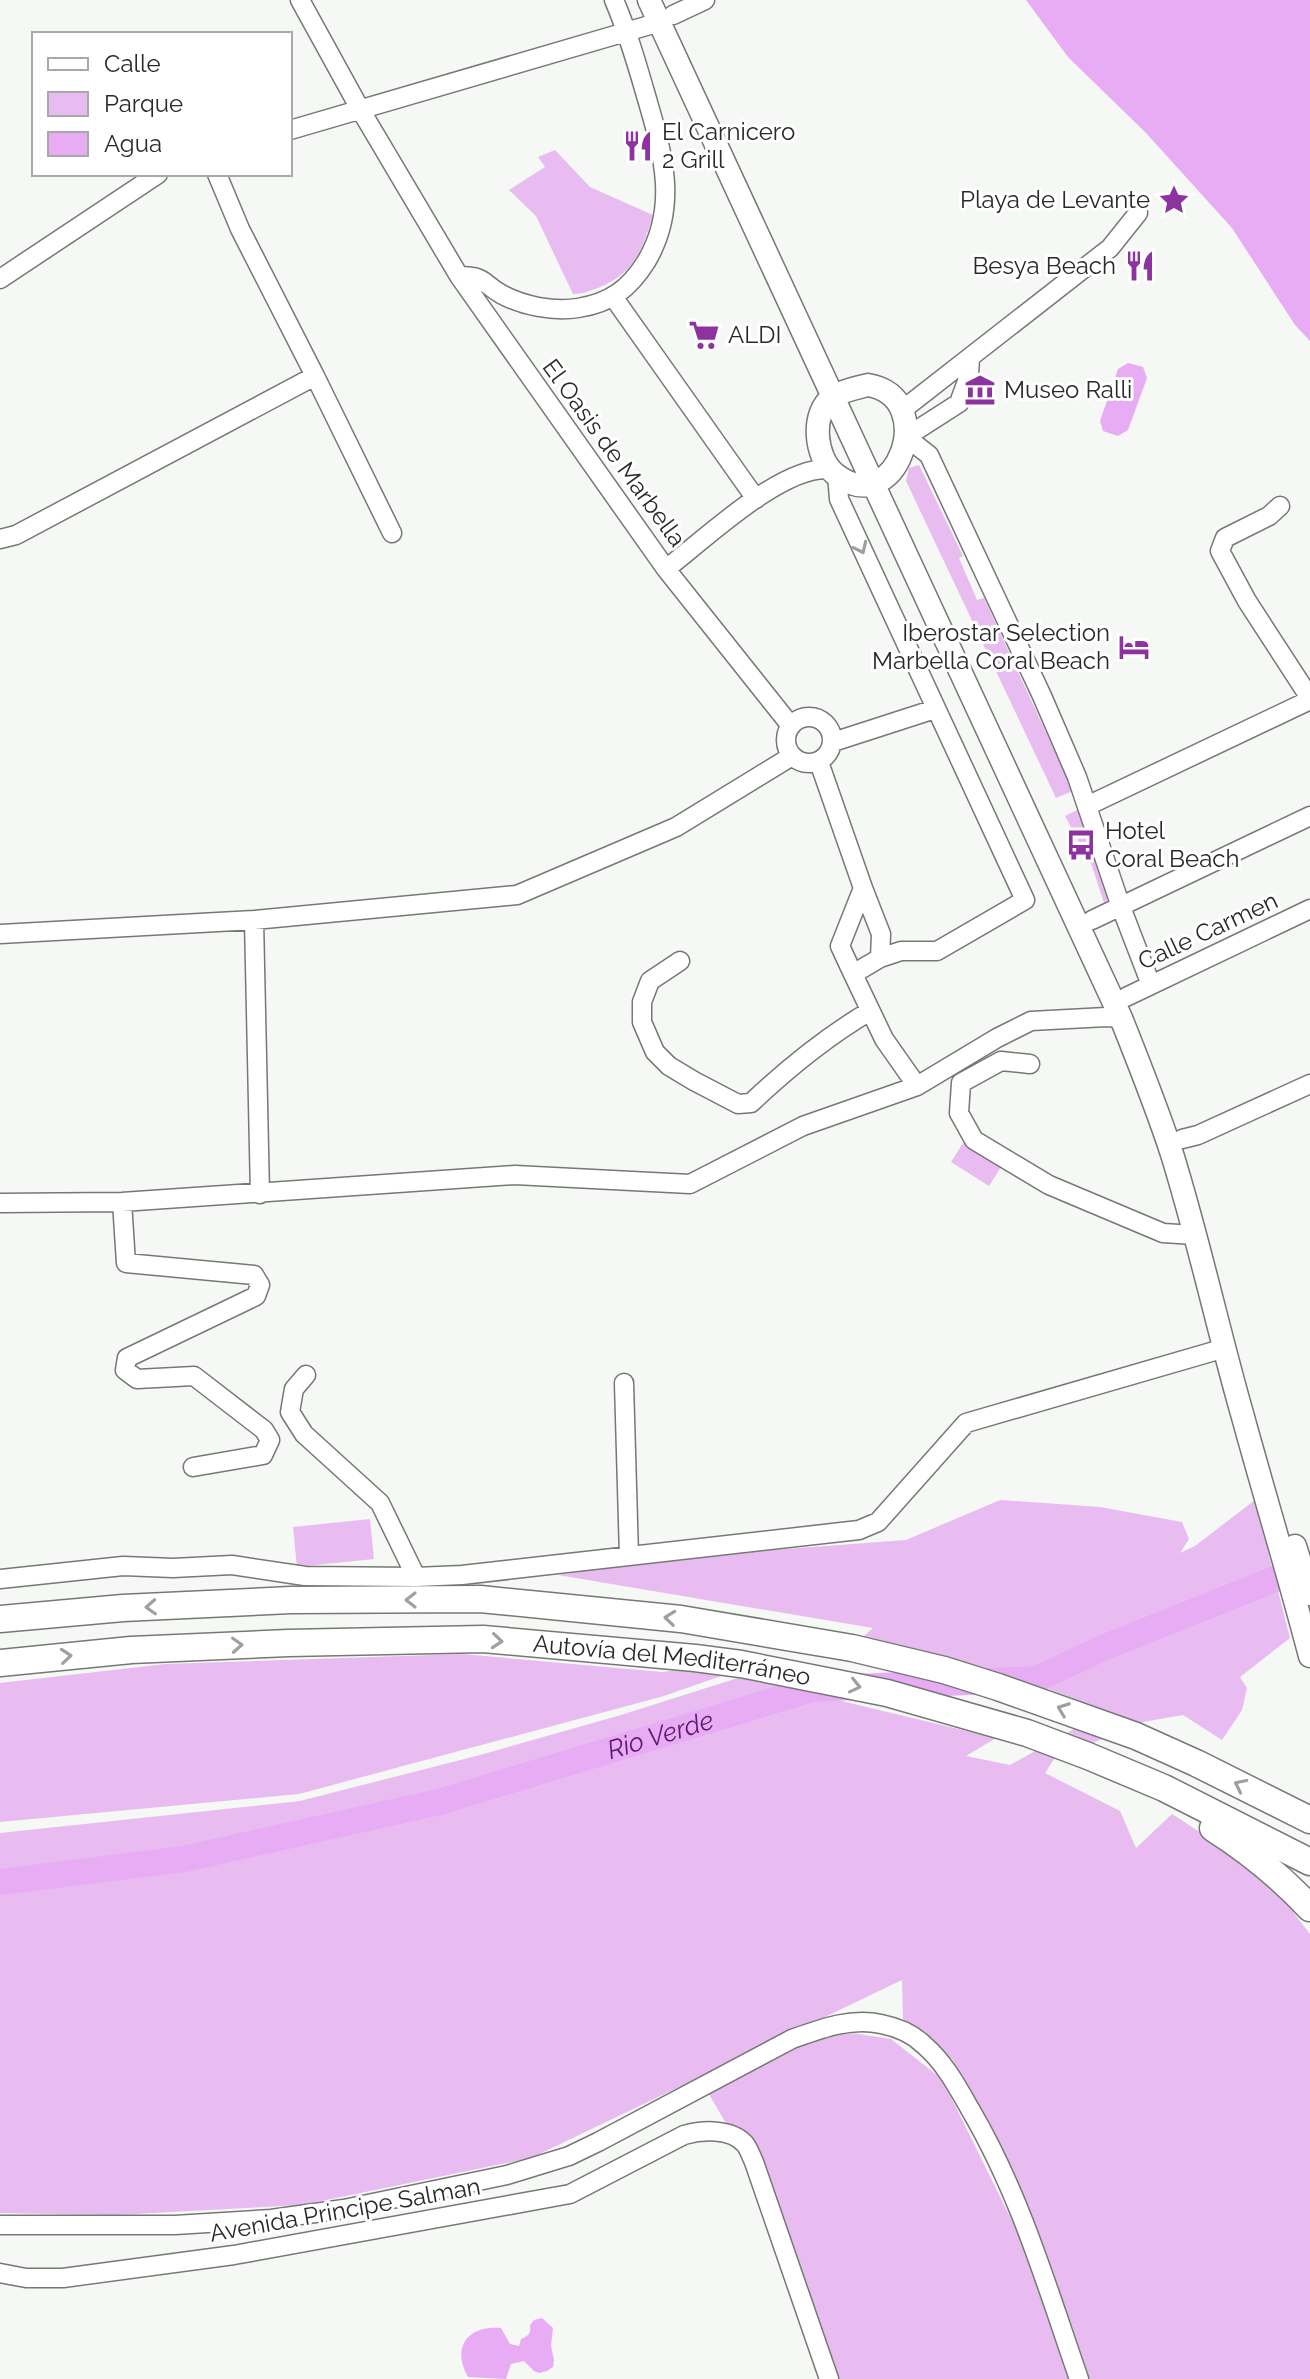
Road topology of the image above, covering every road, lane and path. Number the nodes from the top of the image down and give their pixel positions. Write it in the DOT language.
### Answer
graph roads {
  1 [pos="300,0"];
  2 [pos="614,0"];
  3 [pos="649,0"];
  4 [pos="699,1"];
  5 [pos="666,12"];
  6 [pos="628,31"];
  7 [pos="360,109"];
  8 [pos="292,129"];
  9 [pos="155,176"];
  10 [pos="218,176"];
  11 [pos="1138,213"];
  12 [pos="459,276"];
  13 [pos="0,279"];
  14 [pos="614,298"];
  15 [pos="970,357"];
  16 [pos="315,376"];
  17 [pos="840,394"];
  18 [pos="901,411"];
  19 [pos="818,437"];
  20 [pos="906,437"];
  21 [pos="833,472"];
  22 [pos="796,475"];
  23 [pos="879,480"];
  24 [pos="756,499"];
  25 [pos="1280,506"];
  26 [pos="392,533"];
  27 [pos="0,539"];
  28 [pos="666,569"];
  29 [pos="1310,699"];
  30 [pos="935,709"];
  31 [pos="791,726"];
  32 [pos="833,742"];
  33 [pos="792,756"];
  34 [pos="819,762"];
  35 [pos="1087,806"];
  36 [pos="1310,816"];
  37 [pos="863,888"];
  38 [pos="1121,907"];
  39 [pos="1310,909"];
  40 [pos="254,920"];
  41 [pos="1092,920"];
  42 [pos="0,934"];
  43 [pos="880,958"];
  44 [pos="680,961"];
  45 [pos="853,974"];
  46 [pos="1151,985"];
  47 [pos="1124,1007"];
  48 [pos="870,1011"];
  49 [pos="1030,1064"];
  50 [pos="1310,1084"];
  51 [pos="917,1086"];
  52 [pos="1182,1139"];
  53 [pos="260,1194"];
  54 [pos="122,1202"];
  55 [pos="0,1203"];
  56 [pos="1195,1235"];
  57 [pos="1225,1348"];
  58 [pos="306,1375"];
  59 [pos="624,1383"];
  60 [pos="193,1467"];
  61 [pos="1269,1482"];
  62 [pos="629,1556"];
  63 [pos="416,1577"];
  64 [pos="0,1579"];
  65 [pos="1310,1594"];
  66 [pos="0,1619"];
  67 [pos="1308,1648"];
  68 [pos="0,1663"];
  69 [pos="1164,1788"];
  70 [pos="1310,1820"];
  71 [pos="1310,1862"];
  72 [pos="1310,1908"];
  73 [pos="0,2225"];
  74 [pos="0,2273"];
  75 [pos="829,2379"];
  76 [pos="1079,2379"];
  1 -- 7 [label="street, El Oasis de Marbella"];
  2 -- 6 [label="street"];
  3 -- 5 [label="main road"];
  4 -- 5 [label="street"];
  5 -- 6 [label="street"];
  5 -- 17 [label="main road"];
  6 -- 7 [label="street"];
  6 -- 14 [label="street"];
  7 -- 8 [label="street"];
  7 -- 12 [label="street, El Oasis de Marbella"];
  9 -- 13 [label="street"];
  10 -- 16 [label="street"];
  11 -- 15 [label="street"];
  12 -- 14 [label="street"];
  12 -- 28 [label="street, El Oasis de Marbella"];
  14 -- 24 [label="street"];
  15 -- 18 [label="street"];
  15 -- 20 [label="street"];
  16 -- 26 [label="street"];
  16 -- 27 [label="street"];
  17 -- 18 [label="main road"];
  17 -- 19 [label="main road"];
  17 -- 23 [label="main road"];
  18 -- 20 [label="main road"];
  19 -- 21 [label="main road"];
  19 -- 22 [label="street, El Oasis de Marbella"];
  20 -- 23 [label="main road"];
  20 -- 35 [label="street"];
  21 -- 22 [label="street, El Oasis de Marbella"];
  21 -- 23 [label="main road"];
  21 -- 30 [label="street, one-way"];
  22 -- 24 [label="street, El Oasis de Marbella"];
  23 -- 41 [label="main road"];
  23 -- 47 [label="main road"];
  24 -- 28 [label="street, El Oasis de Marbella"];
  25 -- 29 [label="street"];
  28 -- 31 [label="street"];
  29 -- 35 [label="street"];
  30 -- 32 [label="street"];
  30 -- 43 [label="street"];
  31 -- 32 [label="street"];
  31 -- 33 [label="street"];
  32 -- 34 [label="street"];
  33 -- 34 [label="street"];
  33 -- 40 [label="street"];
  34 -- 37 [label="street"];
  35 -- 38 [label="street"];
  36 -- 38 [label="street"];
  37 -- 43 [label="street"];
  37 -- 45 [label="street"];
  38 -- 41 [label="street"];
  38 -- 46 [label="street"];
  39 -- 46 [label="street, Calle Carmen"];
  40 -- 42 [label="street"];
  40 -- 53 [label="street"];
  41 -- 47 [label="main road"];
  43 -- 45 [label="street"];
  44 -- 48 [label="street"];
  45 -- 48 [label="street"];
  46 -- 47 [label="street, Calle Carmen"];
  47 -- 51 [label="street"];
  47 -- 52 [label="main road"];
  47 -- 56 [label="main road"];
  48 -- 51 [label="street"];
  49 -- 56 [label="street"];
  50 -- 52 [label="street"];
  51 -- 53 [label="street"];
  52 -- 61 [label="main road"];
  53 -- 54 [label="street"];
  54 -- 55 [label="street"];
  54 -- 60 [label="street"];
  56 -- 57 [label="main road"];
  57 -- 61 [label="main road"];
  57 -- 62 [label="street"];
  58 -- 63 [label="street"];
  59 -- 62 [label="street"];
  61 -- 65 [label="main road"];
  61 -- 67 [label="main road"];
  62 -- 63 [label="street"];
  63 -- 64 [label="street"];
  70 -- 66 [label="highway, Autovía del Mediterráneo, one-way"];
  68 -- 69 [label="highway, Autovía del Mediterráneo, one-way"];
  69 -- 71 [label="highway, Autovía del Mediterráneo"];
  69 -- 72 [label="highway"];
  73 -- 76 [label="street"];
  74 -- 75 [label="street, Avenida Principe Salman"];
}
